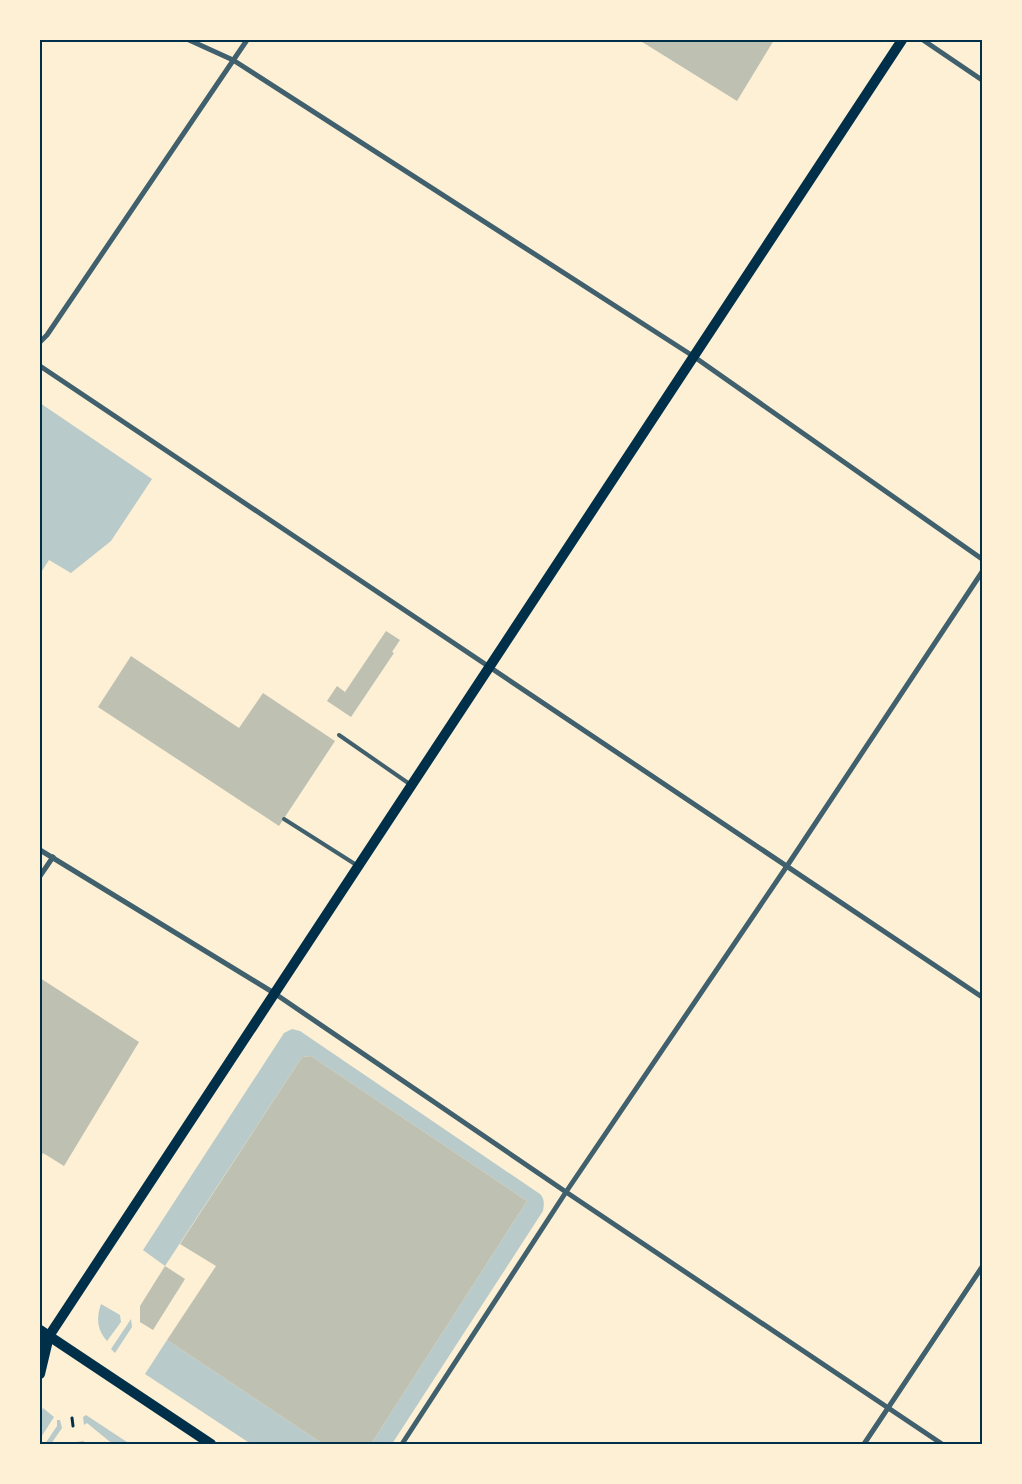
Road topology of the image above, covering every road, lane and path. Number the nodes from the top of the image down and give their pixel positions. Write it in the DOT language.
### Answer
graph roads {
  1 [pos="189,40"];
  2 [pos="247,40"];
  3 [pos="902,40"];
  4 [pos="922,40"];
  5 [pos="233,60"];
  6 [pos="982,80"];
  7 [pos="40,342"];
  8 [pos="693,356"];
  9 [pos="40,366"];
  10 [pos="982,559"];
  11 [pos="982,572"];
  12 [pos="489,667"];
  13 [pos="339,735"];
  14 [pos="412,784"];
  15 [pos="284,819"];
  16 [pos="40,850"];
  17 [pos="52,857"];
  18 [pos="358,866"];
  19 [pos="787,866"];
  20 [pos="40,876"];
  21 [pos="274,993"];
  22 [pos="982,996"];
  23 [pos="566,1192"];
  24 [pos="982,1267"];
  25 [pos="44,1333"];
  26 [pos="40,1343"];
  27 [pos="40,1374"];
  28 [pos="888,1408"];
  29 [pos="72,1418"];
  30 [pos="73,1426"];
  31 [pos="210,1444"];
  32 [pos="402,1444"];
  33 [pos="864,1444"];
  34 [pos="942,1444"];
  1 -- 5 [label="street"];
  2 -- 5 [label="street"];
  3 -- 8 [label="main road"];
  4 -- 6 [label="street"];
  5 -- 7 [label="street"];
  5 -- 8 [label="street"];
  8 -- 10 [label="street"];
  8 -- 12 [label="main road"];
  9 -- 12 [label="street"];
  11 -- 19 [label="street"];
  12 -- 14 [label="main road"];
  12 -- 19 [label="street"];
  13 -- 14 [label="lane"];
  14 -- 18 [label="main road"];
  15 -- 18 [label="lane"];
  16 -- 17 [label="street"];
  17 -- 20 [label="street"];
  17 -- 21 [label="street"];
  18 -- 21 [label="main road"];
  19 -- 22 [label="street"];
  19 -- 23 [label="street"];
  21 -- 23 [label="street"];
  21 -- 25 [label="main road"];
  23 -- 28 [label="street"];
  23 -- 32 [label="street"];
  24 -- 28 [label="street"];
  25 -- 26 [label="main road"];
  25 -- 27 [label="main road"];
  25 -- 31 [label="main road"];
  28 -- 33 [label="street"];
  28 -- 34 [label="street"];
  29 -- 30 [label="path"];
}
